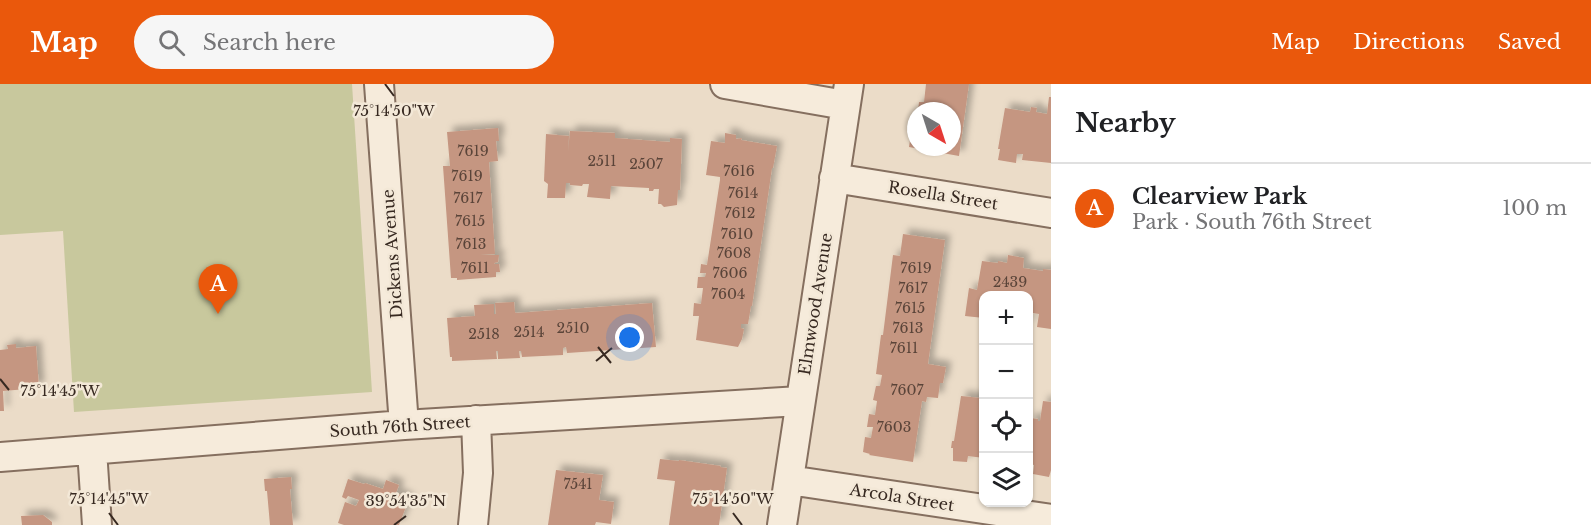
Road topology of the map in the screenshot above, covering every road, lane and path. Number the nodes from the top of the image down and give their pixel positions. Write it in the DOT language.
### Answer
graph roads {
  1 [pos="379,84"];
  2 [pos="725,84"];
  3 [pos="847,94"];
  4 [pos="834,178"];
  5 [pos="1051,213"];
  6 [pos="800,401"];
  7 [pos="476,420"];
  8 [pos="404,425"];
  9 [pos="92,450"];
  10 [pos="0,457"];
  11 [pos="789,480"];
  12 [pos="1051,519"];
  13 [pos="97,525"];
  14 [pos="473,525"];
  15 [pos="782,525"];
  1 -- 8 [label="street, Dickens Avenue"];
  2 -- 3 [label="street"];
  3 -- 4 [label="street, Elmwood Avenue"];
  4 -- 5 [label="street, Rosella Street"];
  4 -- 6 [label="street, Elmwood Avenue"];
  6 -- 7 [label="street, South 76th Street"];
  6 -- 11 [label="street, Elmwood Avenue"];
  7 -- 8 [label="street, South 76th Street"];
  7 -- 14 [label="street"];
  8 -- 9 [label="street, South 76th Street"];
  9 -- 10 [label="street, South 76th Street"];
  9 -- 13 [label="street"];
  11 -- 12 [label="street, Arcola Street"];
  11 -- 15 [label="street, Elmwood Avenue"];
}
